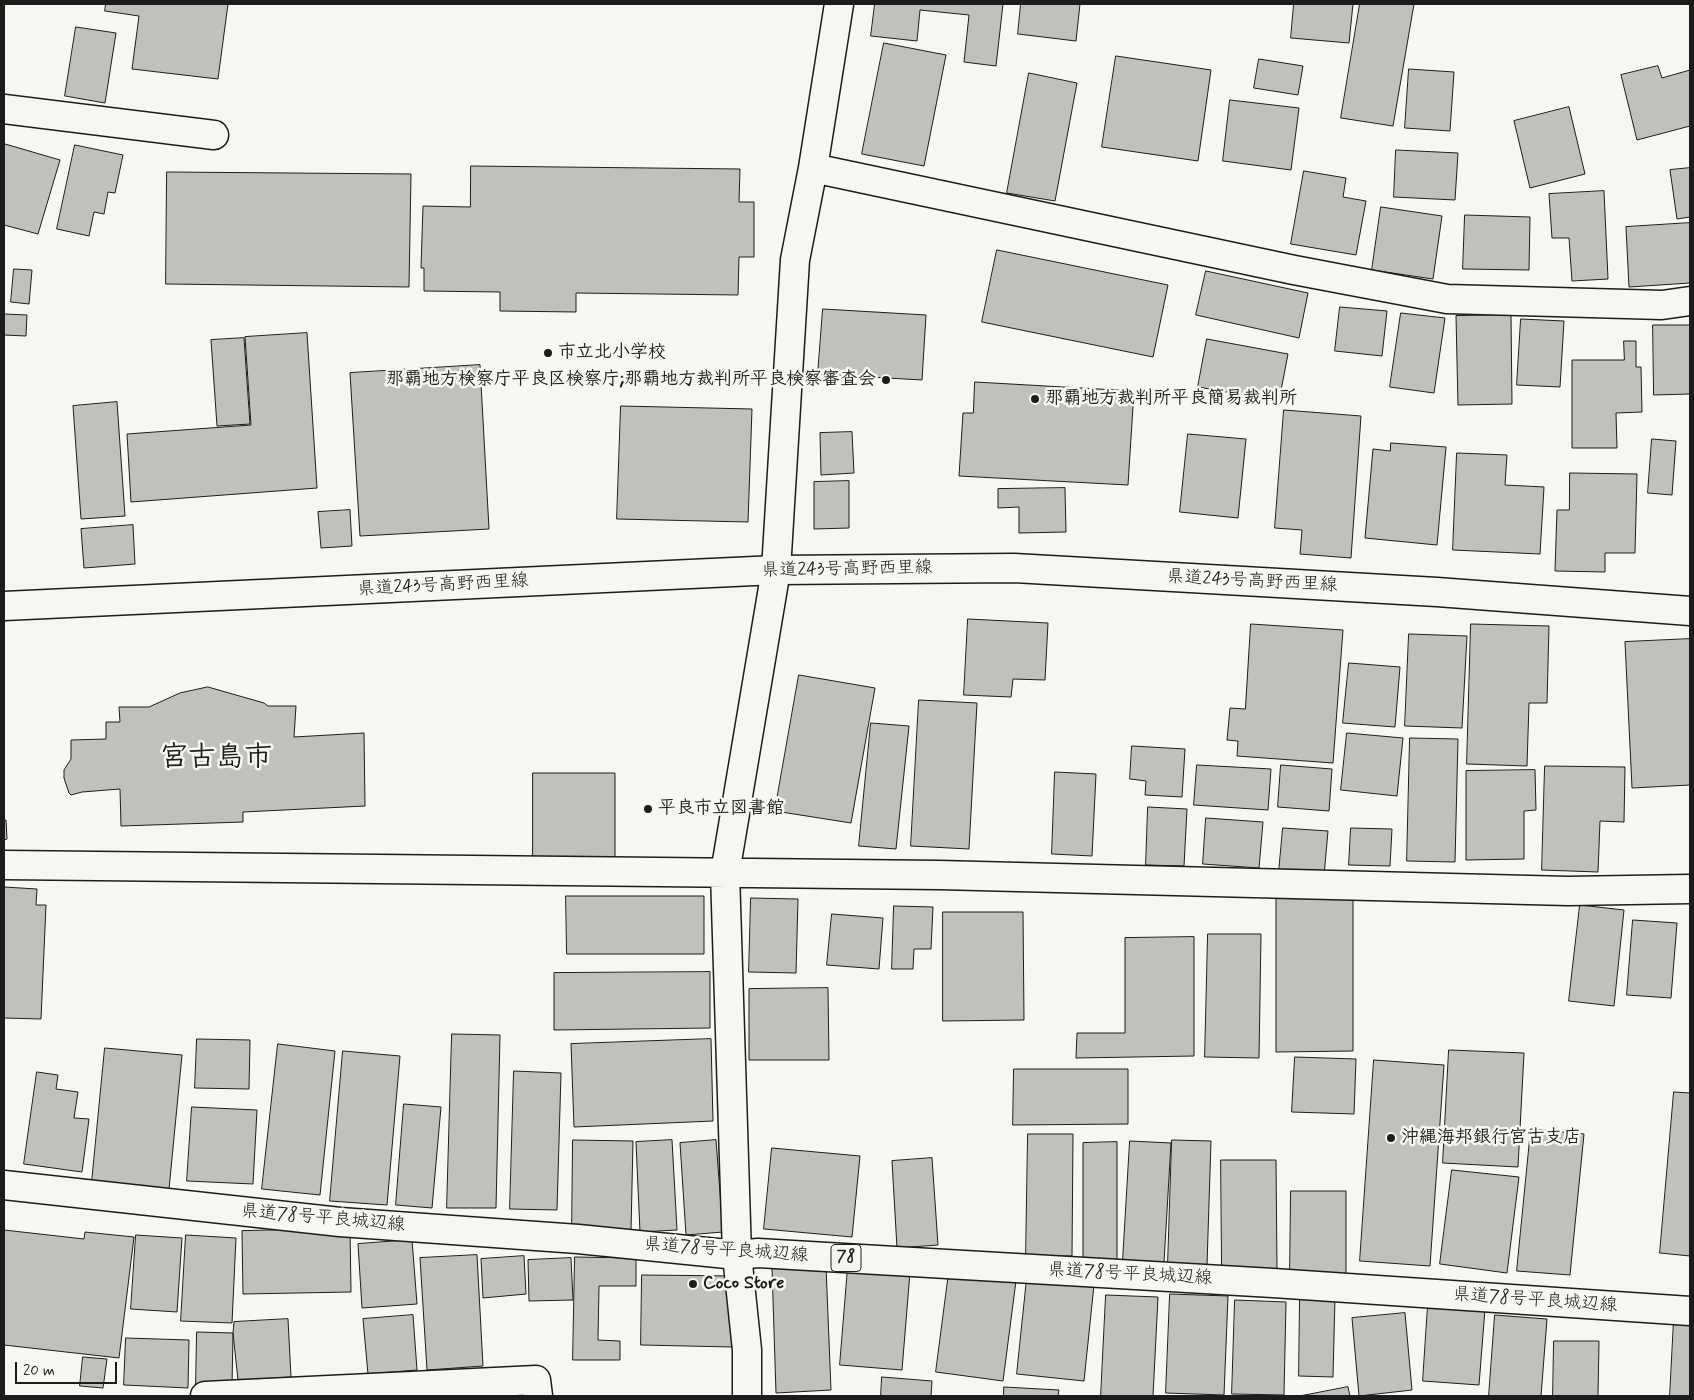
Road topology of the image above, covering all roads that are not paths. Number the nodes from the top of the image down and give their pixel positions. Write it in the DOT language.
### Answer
graph roads {
  1 [pos="840,4"];
  2 [pos="4,109"];
  3 [pos="214,135"];
  4 [pos="813,168"];
  5 [pos="1690,301"];
  6 [pos="776,570"];
  7 [pos="4,606"];
  8 [pos="1690,611"];
  9 [pos="4,864"];
  10 [pos="725,873"];
  11 [pos="1690,889"];
  12 [pos="4,1185"];
  13 [pos="737,1255"];
  14 [pos="1690,1311"];
  15 [pos="205,1396"];
  16 [pos="538,1396"];
  17 [pos="747,1396"];
  1 -- 4 [label="street"];
  2 -- 3 [label="street"];
  4 -- 5 [label="street"];
  4 -- 6 [label="street"];
  6 -- 7 [label="street, 県道243号高野西里線"];
  6 -- 8 [label="street, 県道243号高野西里線"];
  6 -- 10 [label="street"];
  9 -- 10 [label="street"];
  10 -- 11 [label="street"];
  10 -- 13 [label="street"];
  12 -- 13 [label="street, 県道78号平良城辺線 / 78"];
  13 -- 14 [label="street, 県道78号平良城辺線 / 78"];
  13 -- 17 [label="street"];
  15 -- 16 [label="street"];
}
